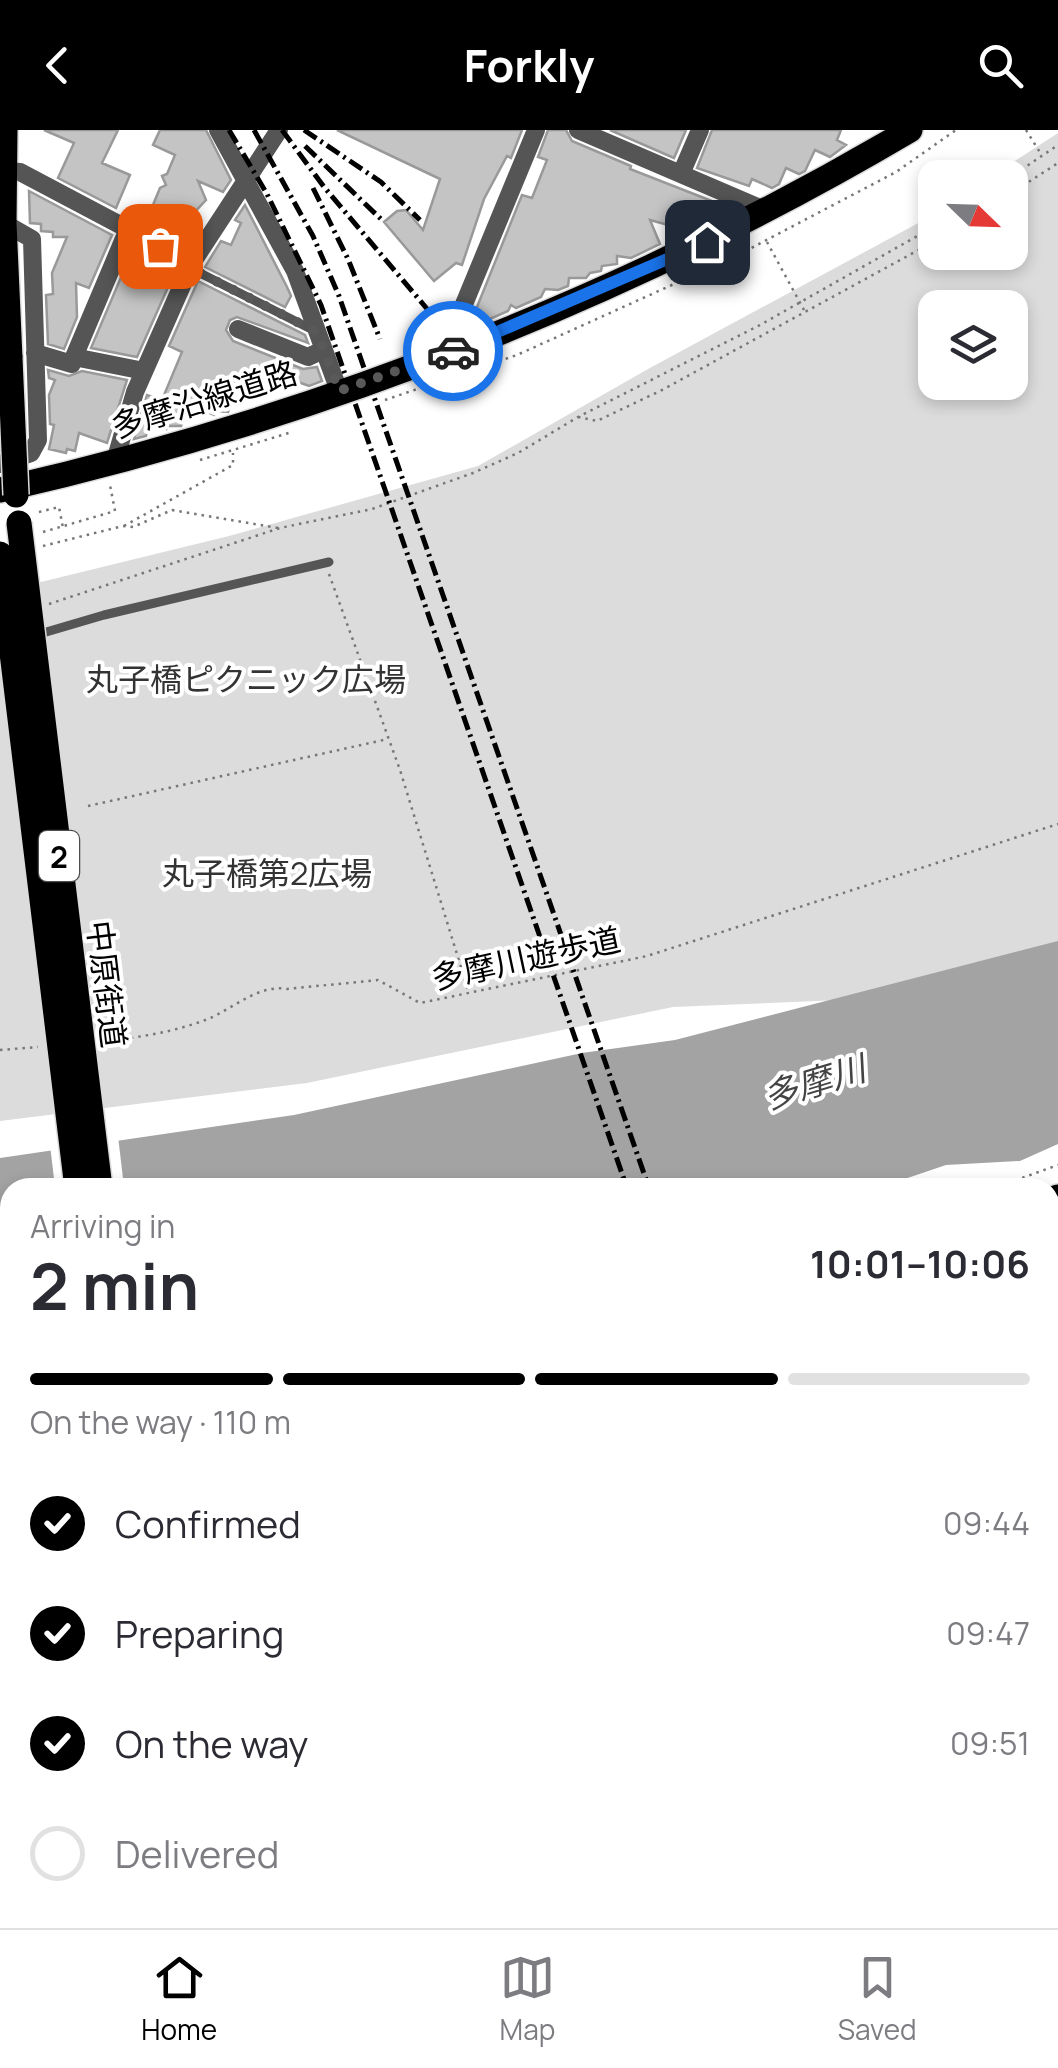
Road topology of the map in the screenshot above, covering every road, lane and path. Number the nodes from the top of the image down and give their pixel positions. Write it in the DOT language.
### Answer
graph roads {
  1 [pos="5,130"];
  2 [pos="218,130"];
  3 [pos="279,130"];
  4 [pos="536,130"];
  5 [pos="578,130"];
  6 [pos="700,130"];
  7 [pos="910,130"];
  8 [pos="1026,130"];
  9 [pos="1058,144"];
  10 [pos="1042,155"];
  11 [pos="1058,163"];
  12 [pos="1028,165"];
  13 [pos="6,170"];
  14 [pos="681,174"];
  15 [pos="246,179"];
  16 [pos="1028,182"];
  17 [pos="767,211"];
  18 [pos="2,223"];
  19 [pos="128,229"];
  20 [pos="918,236"];
  21 [pos="766,240"];
  22 [pos="918,250"];
  23 [pos="191,266"];
  24 [pos="800,302"];
  25 [pos="805,312"];
  26 [pos="238,328"];
  27 [pos="320,341"];
  28 [pos="444,351"];
  29 [pos="23,355"];
  30 [pos="74,358"];
  31 [pos="144,371"];
  32 [pos="339,391"];
  33 [pos="578,417"];
  34 [pos="232,452"];
  35 [pos="0,464"];
  36 [pos="112,472"];
  37 [pos="20,512"];
  38 [pos="123,526"];
  39 [pos="64,528"];
  40 [pos="280,528"];
  41 [pos="32,548"];
  42 [pos="0,554"];
  43 [pos="328,565"];
  44 [pos="34,609"];
  45 [pos="0,647"];
  46 [pos="390,739"];
  47 [pos="88,806"];
  48 [pos="1058,824"];
  49 [pos="470,994"];
  50 [pos="99,1042"];
  51 [pos="40,1047"];
  52 [pos="0,1050"];
  53 [pos="1058,1165"];
  54 [pos="76,1178"];
  55 [pos="99,1178"];
  56 [pos="1022,1178"];
  1 -- 13 [label="main road, 中原街道 / 2"];
  2 -- 15 [label="street"];
  3 -- 15 [label="street"];
  4 -- 28 [label="street"];
  5 -- 14 [label="street"];
  6 -- 14 [label="street"];
  7 -- 17 [label="main road, 多摩沿線道路"];
  8 -- 10 [label="path"];
  9 -- 10 [label="path"];
  10 -- 12 [label="path"];
  11 -- 16 [label="path"];
  13 -- 18 [label="main road, 中原街道 / 2"];
  13 -- 19 [label="street"];
  14 -- 17 [label="street"];
  15 -- 23 [label="street"];
  15 -- 27 [label="street"];
  17 -- 28 [label="main road, 多摩沿線道路"];
  18 -- 29 [label="main road, 中原街道 / 2"];
  18 -- 29 [label="street"];
  19 -- 23 [label="street"];
  19 -- 30 [label="street"];
  20 -- 24 [label="path"];
  21 -- 24 [label="path"];
  22 -- 25 [label="path"];
  23 -- 27 [label="lane"];
  23 -- 31 [label="street"];
  24 -- 25 [label="path"];
  24 -- 33 [label="path"];
  25 -- 33 [label="path"];
  26 -- 27 [label="street"];
  27 -- 32 [label="street"];
  28 -- 32 [label="main road, 多摩沿線道路"];
  29 -- 30 [label="street"];
  29 -- 35 [label="street"];
  29 -- 37 [label="main road, 中原街道 / 2, bridge"];
  30 -- 31 [label="street"];
  31 -- 36 [label="street"];
  32 -- 36 [label="main road, 多摩沿線道路"];
  33 -- 40 [label="path"];
  34 -- 38 [label="path"];
  36 -- 37 [label="main road, 多摩沿線道路"];
  36 -- 39 [label="path"];
  37 -- 39 [label="path"];
  37 -- 39 [label="path"];
  37 -- 55 [label="main road, 中原街道 / 2, bridge"];
  38 -- 40 [label="path"];
  38 -- 41 [label="path"];
  40 -- 44 [label="path"];
  42 -- 54 [label="main road, 中原街道 / 2, bridge"];
  43 -- 45 [label="lane"];
  43 -- 46 [label="path"];
  46 -- 47 [label="path"];
  46 -- 49 [label="path"];
  48 -- 49 [label="path, 多摩川遊歩道"];
  49 -- 50 [label="path, 多摩川遊歩道"];
  51 -- 52 [label="path"];
  53 -- 56 [label="path"];
}
